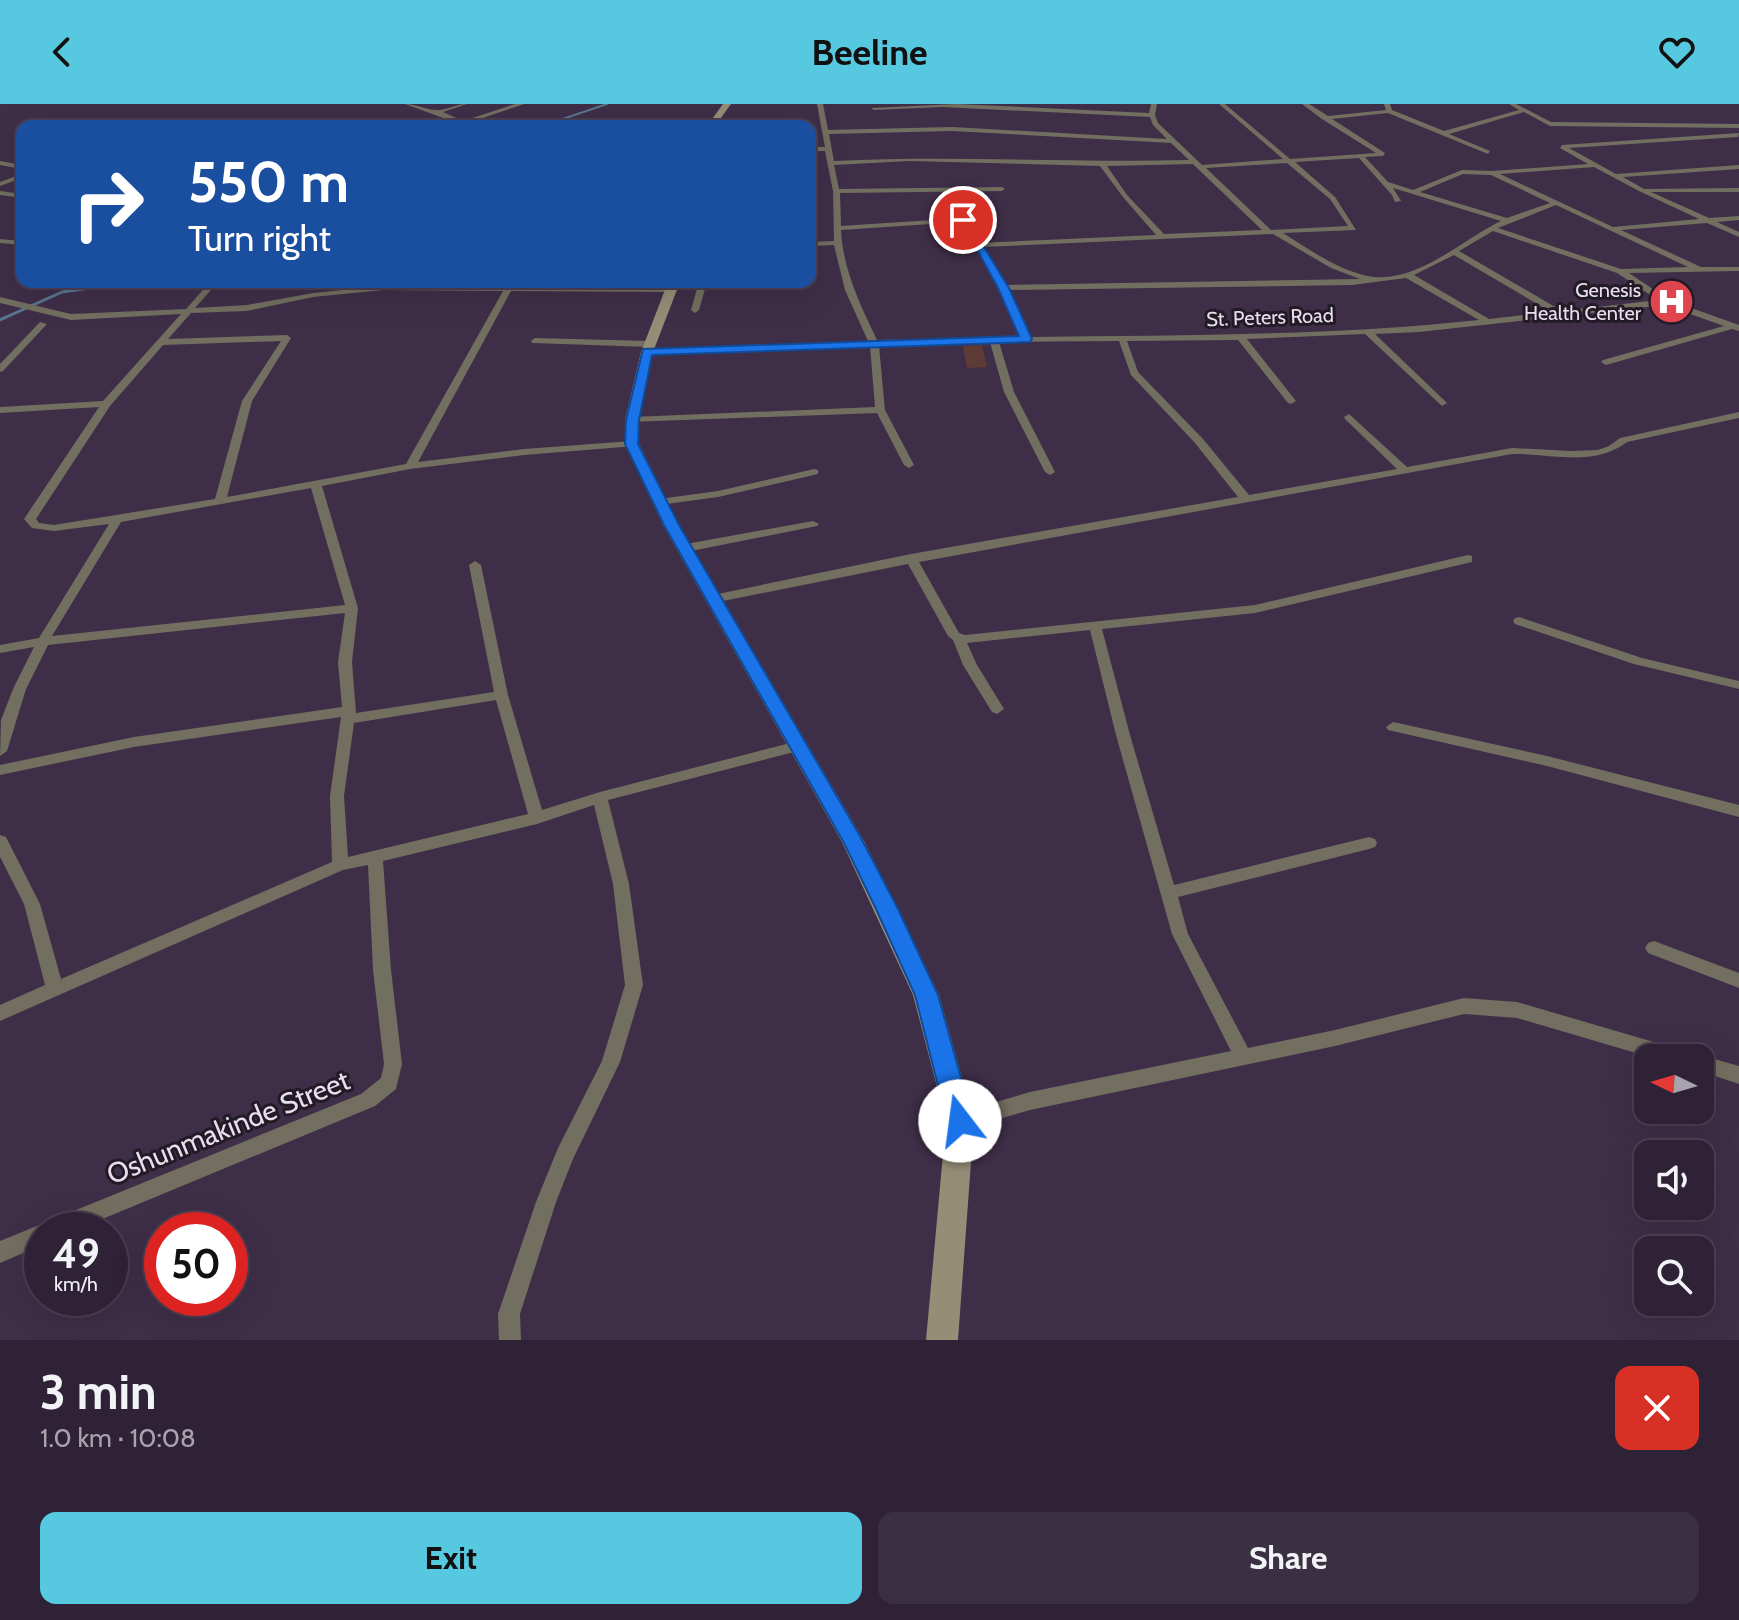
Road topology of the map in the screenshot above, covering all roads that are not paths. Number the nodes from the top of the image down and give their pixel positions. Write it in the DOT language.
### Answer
graph roads {
  1 [pos="408,104"];
  2 [pos="464,104"];
  3 [pos="521,104"];
  4 [pos="820,104"];
  5 [pos="1154,104"];
  6 [pos="1222,104"];
  7 [pos="1305,104"];
  8 [pos="1512,104"];
  9 [pos="874,108"];
  10 [pos="1388,108"];
  11 [pos="1522,111"];
  12 [pos="438,112"];
  13 [pos="1152,115"];
  14 [pos="1324,118"];
  15 [pos="457,120"];
  16 [pos="478,120"];
  17 [pos="1739,126"];
  18 [pos="827,132"];
  19 [pos="1445,133"];
  20 [pos="1739,135"];
  21 [pos="1173,141"];
  22 [pos="816,149"];
  23 [pos="829,149"];
  24 [pos="1488,152"];
  25 [pos="1362,158"];
  26 [pos="1290,161"];
  27 [pos="832,163"];
  28 [pos="1102,164"];
  29 [pos="1196,164"];
  30 [pos="1595,165"];
  31 [pos="1739,167"];
  32 [pos="1492,173"];
  33 [pos="1614,176"];
  34 [pos="999,179"];
  35 [pos="1387,184"];
  36 [pos="1002,189"];
  37 [pos="1641,190"];
  38 [pos="1739,190"];
  39 [pos="836,191"];
  40 [pos="1414,192"];
  41 [pos="1004,198"];
  42 [pos="1397,201"];
  43 [pos="1558,202"];
  44 [pos="1739,218"];
  45 [pos="1701,219"];
  46 [pos="1507,220"];
  47 [pos="837,228"];
  48 [pos="1491,228"];
  49 [pos="1613,229"];
  50 [pos="1272,232"];
  51 [pos="1739,235"];
  52 [pos="1163,238"];
  53 [pos="838,243"];
  54 [pos="816,244"];
  55 [pos="980,245"];
  56 [pos="1453,251"];
  57 [pos="1698,269"];
  58 [pos="1739,269"];
  59 [pos="1620,271"];
  60 [pos="1406,274"];
  61 [pos="1372,279"];
  62 [pos="209,288"];
  63 [pos="338,288"];
  64 [pos="563,288"];
  65 [pos="671,288"];
  66 [pos="701,288"];
  67 [pos="1003,288"];
  68 [pos="508,289"];
  69 [pos="334,292"];
  70 [pos="0,300"];
  71 [pos="1666,302"];
  72 [pos="695,310"];
  73 [pos="190,311"];
  74 [pos="1561,314"];
  75 [pos="1487,321"];
  76 [pos="43,324"];
  77 [pos="1735,327"];
  78 [pos="1367,331"];
  79 [pos="1241,337"];
  80 [pos="1122,338"];
  81 [pos="994,339"];
  82 [pos="1026,339"];
  83 [pos="535,341"];
  84 [pos="161,342"];
  85 [pos="874,344"];
  86 [pos="649,348"];
  87 [pos="1606,362"];
  88 [pos="0,369"];
  89 [pos="1291,401"];
  90 [pos="1442,403"];
  91 [pos="106,404"];
  92 [pos="4,409"];
  93 [pos="880,410"];
  94 [pos="1739,415"];
  95 [pos="1349,417"];
  96 [pos="0,420"];
  97 [pos="632,420"];
  98 [pos="632,444"];
  99 [pos="909,465"];
  100 [pos="410,466"];
  101 [pos="1405,471"];
  102 [pos="814,472"];
  103 [pos="1050,472"];
  104 [pos="316,485"];
  105 [pos="1245,498"];
  106 [pos="220,502"];
  107 [pos="659,502"];
  108 [pos="117,519"];
  109 [pos="813,524"];
  110 [pos="686,548"];
  111 [pos="911,558"];
  112 [pos="1468,559"];
  113 [pos="475,565"];
  114 [pos="713,599"];
  115 [pos="352,608"];
  116 [pos="1519,621"];
  117 [pos="1095,625"];
  118 [pos="959,638"];
  119 [pos="43,641"];
  120 [pos="0,649"];
  121 [pos="1739,685"];
  122 [pos="501,695"];
  123 [pos="997,709"];
  124 [pos="349,715"];
  125 [pos="1393,727"];
  126 [pos="798,746"];
  127 [pos="0,751"];
  128 [pos="0,770"];
  129 [pos="600,797"];
  130 [pos="1739,811"];
  131 [pos="537,818"];
  132 [pos="0,841"];
  133 [pos="1369,843"];
  134 [pos="375,856"];
  135 [pos="340,865"];
  136 [pos="1167,893"];
  137 [pos="1654,948"];
  138 [pos="1739,981"];
  139 [pos="55,990"];
  140 [pos="0,1013"];
  141 [pos="1634,1044"];
  142 [pos="1243,1057"];
  143 [pos="1714,1067"];
  144 [pos="1739,1075"];
  145 [pos="960,1121"];
  146 [pos="95,1212"];
  147 [pos="24,1242"];
  148 [pos="0,1252"];
  149 [pos="510,1340"];
  150 [pos="942,1340"];
  1 -- 12 [label="street"];
  2 -- 12 [label="street"];
  3 -- 16 [label="street"];
  4 -- 18 [label="street"];
  5 -- 13 [label="street"];
  6 -- 26 [label="street"];
  7 -- 14 [label="street"];
  8 -- 11 [label="street"];
  9 -- 13 [label="street"];
  10 -- 14 [label="street"];
  10 -- 19 [label="street"];
  11 -- 17 [label="street"];
  11 -- 19 [label="street"];
  12 -- 15 [label="street"];
  13 -- 21 [label="street"];
  14 -- 25 [label="street"];
  18 -- 21 [label="street"];
  18 -- 23 [label="street"];
  19 -- 24 [label="street"];
  20 -- 30 [label="street"];
  21 -- 29 [label="street"];
  22 -- 23 [label="street"];
  23 -- 27 [label="street"];
  25 -- 26 [label="street"];
  25 -- 35 [label="street"];
  26 -- 29 [label="street"];
  26 -- 50 [label="street"];
  27 -- 28 [label="street"];
  27 -- 39 [label="street"];
  28 -- 29 [label="street"];
  28 -- 52 [label="street"];
  29 -- 50 [label="street"];
  30 -- 32 [label="street"];
  30 -- 33 [label="street"];
  31 -- 33 [label="street"];
  32 -- 40 [label="street"];
  32 -- 43 [label="street"];
  33 -- 37 [label="street"];
  34 -- 36 [label="street"];
  35 -- 40 [label="street"];
  35 -- 42 [label="street"];
  36 -- 39 [label="street"];
  36 -- 41 [label="street"];
  37 -- 38 [label="street"];
  37 -- 45 [label="street"];
  39 -- 47 [label="street"];
  40 -- 46 [label="street"];
  43 -- 46 [label="street"];
  43 -- 49 [label="street"];
  44 -- 45 [label="street"];
  45 -- 49 [label="street"];
  45 -- 51 [label="street"];
  46 -- 48 [label="street"];
  47 -- 53 [label="street"];
  47 -- 55 [label="street"];
  48 -- 56 [label="street"];
  48 -- 59 [label="street"];
  49 -- 57 [label="street"];
  50 -- 52 [label="street"];
  50 -- 61 [label="street"];
  52 -- 55 [label="street"];
  53 -- 54 [label="street"];
  53 -- 85 [label="street"];
  55 -- 67 [label="street"];
  56 -- 60 [label="street"];
  56 -- 74 [label="street"];
  57 -- 58 [label="street"];
  57 -- 59 [label="street"];
  59 -- 71 [label="street"];
  60 -- 61 [label="street"];
  60 -- 75 [label="street"];
  61 -- 67 [label="street"];
  62 -- 73 [label="street"];
  63 -- 69 [label="street"];
  64 -- 68 [label="street"];
  65 -- 86 [label="main road"];
  66 -- 72 [label="street"];
  67 -- 82 [label="street"];
  68 -- 69 [label="street"];
  68 -- 100 [label="street"];
  69 -- 73 [label="street"];
  70 -- 73 [label="street"];
  71 -- 74 [label="street, St. Peters Road"];
  71 -- 77 [label="street"];
  73 -- 84 [label="street"];
  74 -- 75 [label="street, St. Peters Road"];
  75 -- 78 [label="street, St. Peters Road"];
  76 -- 88 [label="street"];
  77 -- 87 [label="street"];
  78 -- 79 [label="street, St. Peters Road"];
  78 -- 90 [label="street"];
  79 -- 80 [label="street, St. Peters Road"];
  79 -- 89 [label="street"];
  80 -- 82 [label="street, St. Peters Road"];
  80 -- 105 [label="street"];
  81 -- 82 [label="street, St. Peters Road"];
  81 -- 85 [label="street, St. Peters Road"];
  81 -- 103 [label="street"];
  83 -- 86 [label="street, St. Peters Road"];
  84 -- 91 [label="street"];
  84 -- 106 [label="street"];
  85 -- 86 [label="street, St. Peters Road"];
  85 -- 93 [label="street"];
  86 -- 97 [label="main road"];
  91 -- 92 [label="street"];
  91 -- 108 [label="street"];
  92 -- 96 [label="street"];
  93 -- 97 [label="street"];
  93 -- 99 [label="street"];
  94 -- 101 [label="street"];
  95 -- 101 [label="street"];
  97 -- 98 [label="main road"];
  98 -- 100 [label="street"];
  98 -- 107 [label="main road"];
  100 -- 104 [label="street"];
  101 -- 105 [label="street"];
  102 -- 107 [label="street"];
  104 -- 106 [label="street"];
  104 -- 115 [label="street"];
  105 -- 111 [label="street"];
  106 -- 108 [label="street"];
  107 -- 110 [label="main road"];
  108 -- 119 [label="street"];
  109 -- 110 [label="street"];
  110 -- 114 [label="main road"];
  111 -- 114 [label="street"];
  111 -- 118 [label="street"];
  112 -- 117 [label="street"];
  113 -- 122 [label="street"];
  114 -- 126 [label="main road"];
  115 -- 119 [label="street"];
  115 -- 124 [label="street"];
  116 -- 121 [label="street"];
  117 -- 118 [label="street"];
  117 -- 136 [label="street"];
  118 -- 123 [label="street"];
  119 -- 120 [label="street"];
  119 -- 127 [label="street"];
  122 -- 124 [label="street"];
  122 -- 131 [label="street"];
  124 -- 128 [label="street"];
  124 -- 135 [label="street"];
  125 -- 130 [label="street"];
  126 -- 129 [label="street"];
  126 -- 145 [label="main road"];
  129 -- 131 [label="street"];
  129 -- 149 [label="street"];
  131 -- 134 [label="street"];
  132 -- 139 [label="street"];
  133 -- 136 [label="street"];
  134 -- 135 [label="street"];
  134 -- 146 [label="street, Oshunmakinde Street"];
  135 -- 139 [label="street"];
  136 -- 142 [label="street"];
  137 -- 138 [label="street"];
  139 -- 140 [label="street"];
  141 -- 142 [label="street"];
  142 -- 145 [label="street"];
  143 -- 144 [label="street"];
  145 -- 150 [label="main road"];
  147 -- 148 [label="street"];
}
